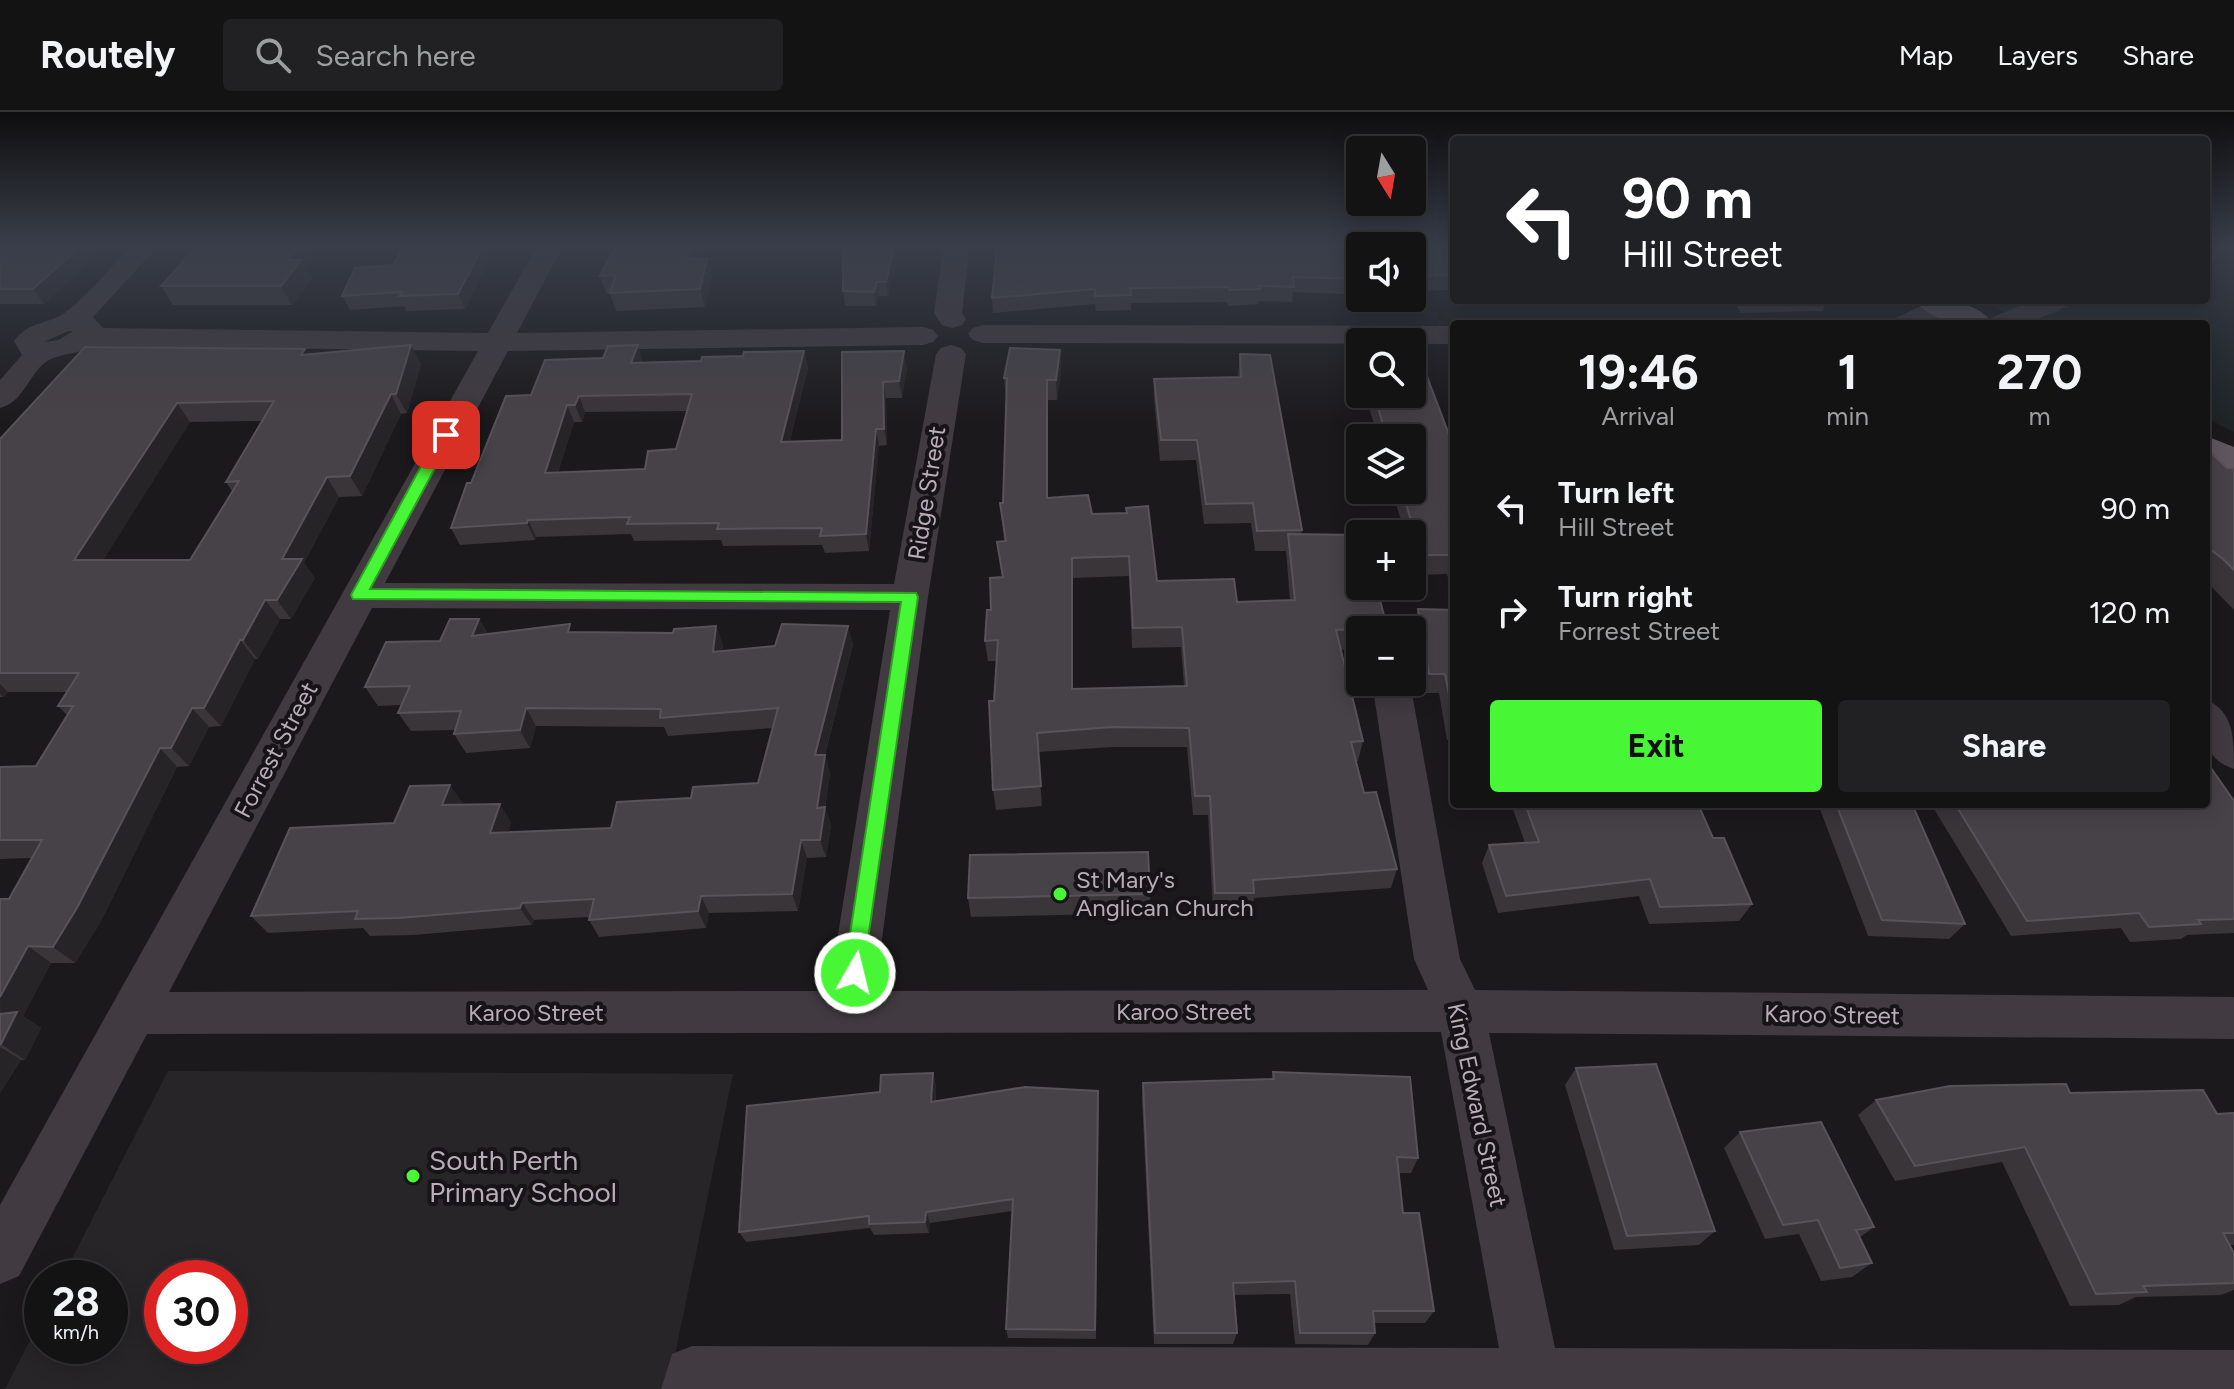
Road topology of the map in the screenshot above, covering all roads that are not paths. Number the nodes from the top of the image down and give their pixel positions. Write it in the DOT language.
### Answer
graph roads {
  1 [pos="99,304"];
  2 [pos="518,304"];
  3 [pos="949,304"];
  4 [pos="2030,304"];
  5 [pos="1966,313"];
  6 [pos="1928,320"];
  7 [pos="79,329"];
  8 [pos="1450,335"];
  9 [pos="942,336"];
  10 [pos="0,337"];
  11 [pos="496,342"];
  12 [pos="36,344"];
  13 [pos="0,399"];
  14 [pos="2210,438"];
  15 [pos="2210,449"];
  16 [pos="2234,451"];
  17 [pos="2234,462"];
  18 [pos="359,595"];
  19 [pos="910,597"];
  20 [pos="1393,696"];
  21 [pos="2210,720"];
  22 [pos="2234,753"];
  23 [pos="1461,1011"];
  24 [pos="135,1013"];
  25 [pos="849,1013"];
  26 [pos="2234,1018"];
  27 [pos="0,1257"];
  28 [pos="2234,1378"];
  29 [pos="1533,1382"];
  30 [pos="689,1389"];
  1 -- 7 [label="street"];
  2 -- 11 [label="street, Forrest Street"];
  3 -- 9 [label="street, Ridge Street"];
  4 -- 5 [label="street"];
  5 -- 6 [label="street"];
  7 -- 11 [label="street"];
  7 -- 12 [label="street"];
  8 -- 9 [label="street"];
  9 -- 11 [label="street"];
  9 -- 19 [label="street, Ridge Street"];
  10 -- 12 [label="street"];
  11 -- 18 [label="street, Forrest Street"];
  12 -- 13 [label="street"];
  14 -- 16 [label="main road"];
  15 -- 17 [label="main road"];
  18 -- 19 [label="street"];
  18 -- 24 [label="street, Forrest Street"];
  19 -- 25 [label="street, Ridge Street"];
  20 -- 23 [label="street, King Edward Street"];
  21 -- 22 [label="street"];
  23 -- 25 [label="street, Karoo Street"];
  23 -- 26 [label="street, Karoo Street"];
  23 -- 29 [label="street, King Edward Street"];
  24 -- 25 [label="street, Karoo Street"];
  24 -- 27 [label="street, Forrest Street"];
  28 -- 29 [label="street"];
  29 -- 30 [label="street"];
}
